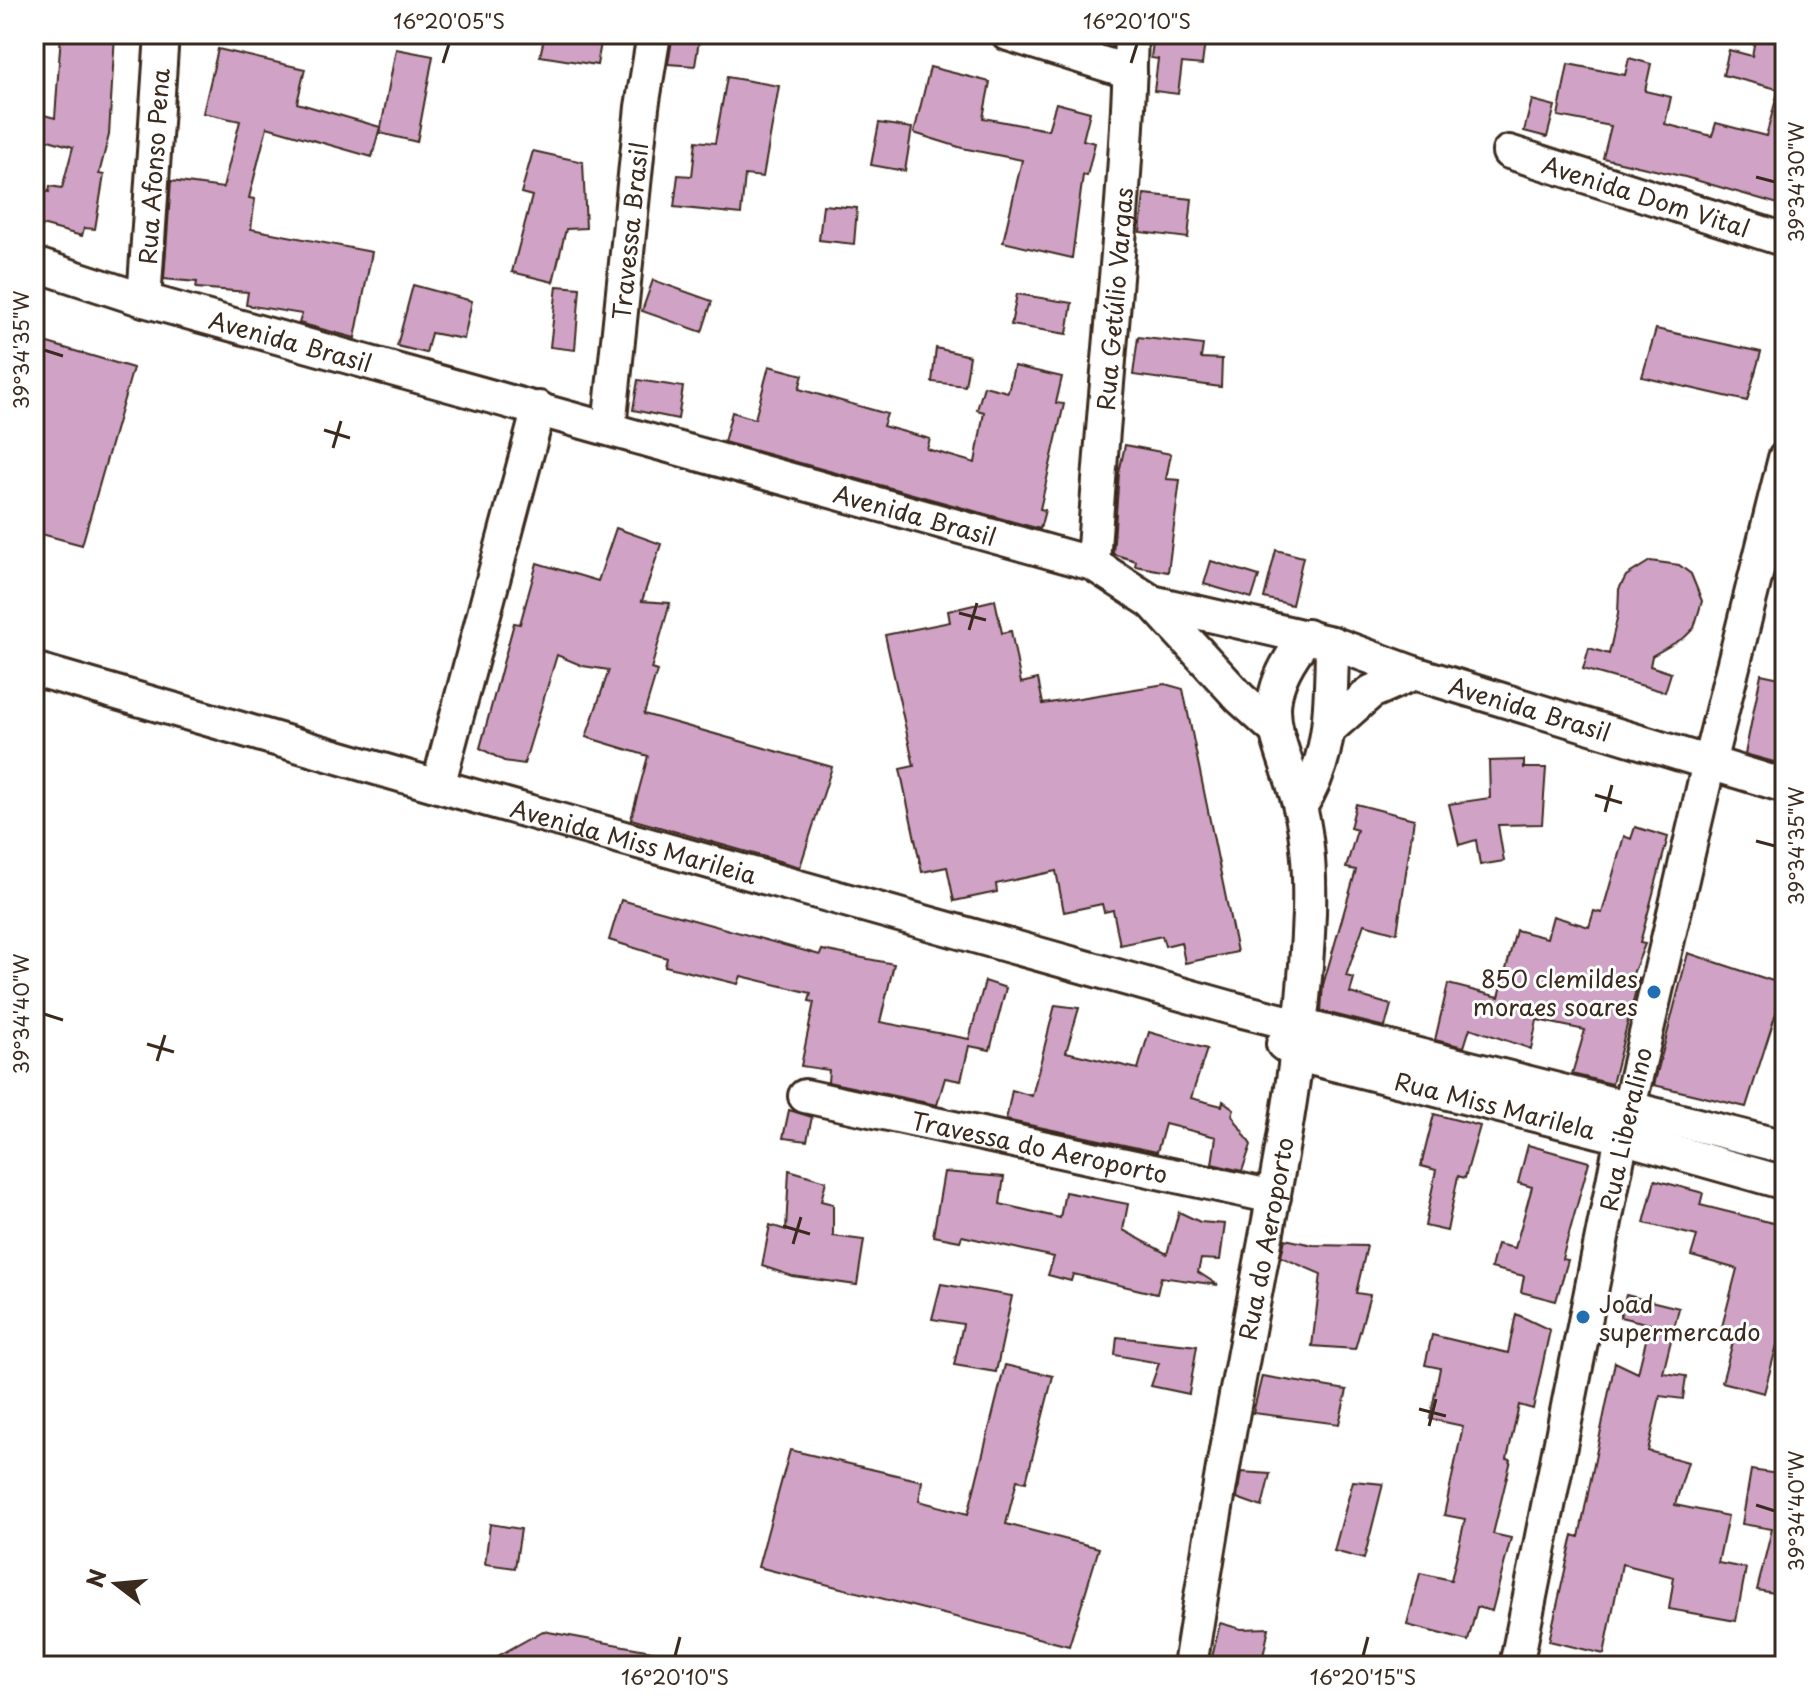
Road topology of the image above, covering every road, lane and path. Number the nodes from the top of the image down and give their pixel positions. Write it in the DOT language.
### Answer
graph roads {
  1 [pos="162,34"];
  2 [pos="654,34"];
  3 [pos="1008,34"];
  4 [pos="1131,34"];
  5 [pos="1130,72"];
  6 [pos="1509,152"];
  7 [pos="1785,240"];
  8 [pos="34,264"];
  9 [pos="144,300"];
  10 [pos="539,408"];
  11 [pos="609,428"];
  12 [pos="1785,458"];
  13 [pos="1093,564"];
  14 [pos="1152,602"];
  15 [pos="1320,639"];
  16 [pos="34,669"];
  17 [pos="1414,673"];
  18 [pos="1272,727"];
  19 [pos="1328,730"];
  20 [pos="1709,763"];
  21 [pos="438,786"];
  22 [pos="1785,786"];
  23 [pos="1300,807"];
  24 [pos="1299,1040"];
  25 [pos="805,1096"];
  26 [pos="1631,1106"];
  27 [pos="1622,1137"];
  28 [pos="1785,1147"];
  29 [pos="1785,1183"];
  30 [pos="1274,1197"];
  31 [pos="1190,1666"];
  32 [pos="1516,1666"];
  1 -- 9 [label="street, Rua Afonso Pena"];
  2 -- 11 [label="street, Travessa Brasil"];
  3 -- 5 [label="street"];
  4 -- 5 [label="street, Rua Getúlio Vargas"];
  5 -- 13 [label="street, Rua Getúlio Vargas"];
  6 -- 7 [label="street, Avenida Dom Vital"];
  8 -- 9 [label="street, Avenida Brasil"];
  9 -- 10 [label="street, Avenida Brasil"];
  10 -- 11 [label="street, Avenida Brasil"];
  10 -- 21 [label="street"];
  11 -- 13 [label="street, Avenida Brasil"];
  12 -- 20 [label="street, Rua Liberalino"];
  13 -- 14 [label="street, Avenida Brasil"];
  14 -- 15 [label="street, Avenida Brasil"];
  14 -- 18 [label="street"];
  15 -- 17 [label="street, Avenida Brasil"];
  15 -- 18 [label="street"];
  15 -- 19 [label="street"];
  16 -- 21 [label="street, Avenida Miss Marileia"];
  17 -- 19 [label="street"];
  17 -- 20 [label="street, Avenida Brasil"];
  18 -- 23 [label="street, Rua do Aeroporto"];
  19 -- 23 [label="street"];
  20 -- 22 [label="street, Avenida Brasil"];
  20 -- 26 [label="street, Rua Liberalino"];
  21 -- 24 [label="street, Avenida Miss Marileia"];
  23 -- 24 [label="street, Rua do Aeroporto"];
  24 -- 26 [label="street, Rua Miss Marilela"];
  24 -- 27 [label="street, Rua Miss Marilela"];
  24 -- 30 [label="street, Rua do Aeroporto"];
  25 -- 30 [label="street, Travessa do Aeroporto"];
  26 -- 27 [label="street, Rua Liberalino"];
  26 -- 28 [label="street, Rua Miss Marilela"];
  27 -- 29 [label="street, Rua Miss Marilela"];
  27 -- 32 [label="street, Rua Liberalino"];
  30 -- 31 [label="street, Rua do Aeroporto"];
}
